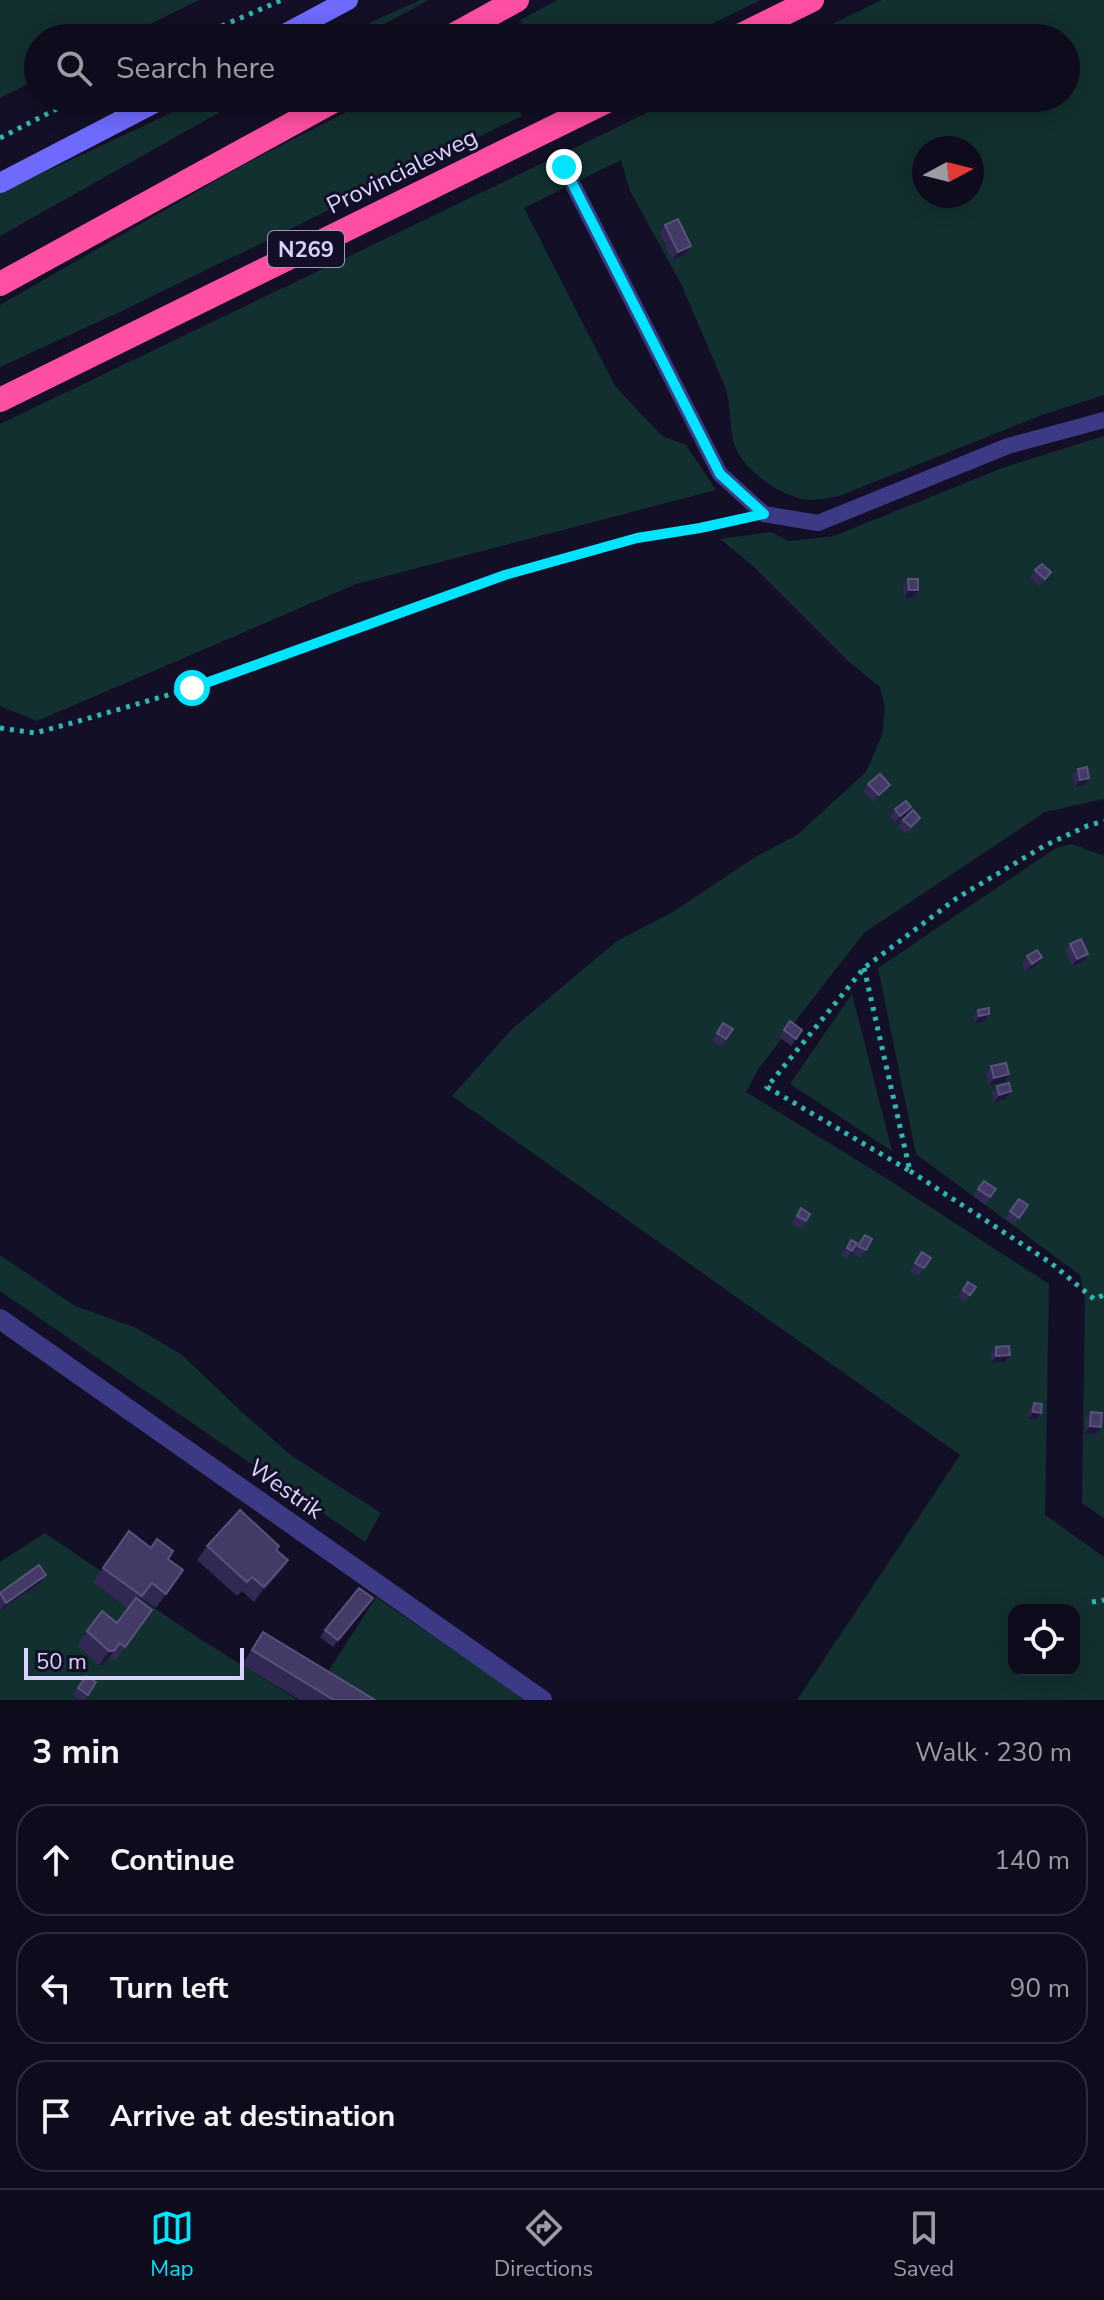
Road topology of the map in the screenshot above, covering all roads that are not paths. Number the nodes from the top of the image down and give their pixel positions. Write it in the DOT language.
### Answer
graph roads {
  1 [pos="348,0"];
  2 [pos="517,0"];
  3 [pos="812,0"];
  4 [pos="303,24"];
  5 [pos="473,24"];
  6 [pos="763,24"];
  7 [pos="137,112"];
  8 [pos="313,112"];
  9 [pos="585,112"];
  10 [pos="564,167"];
  11 [pos="0,183"];
  12 [pos="0,284"];
  13 [pos="0,400"];
  14 [pos="1104,420"];
  15 [pos="0,1319"];
  16 [pos="542,1700"];
  1 -- 4 [label="street"];
  2 -- 5 [label="highway"];
  3 -- 6 [label="highway"];
  7 -- 11 [label="street"];
  8 -- 12 [label="highway"];
  9 -- 13 [label="highway, Provincialeweg / N269"];
  10 -- 14 [label="lane"];
  15 -- 16 [label="street, Westrik"];
}
